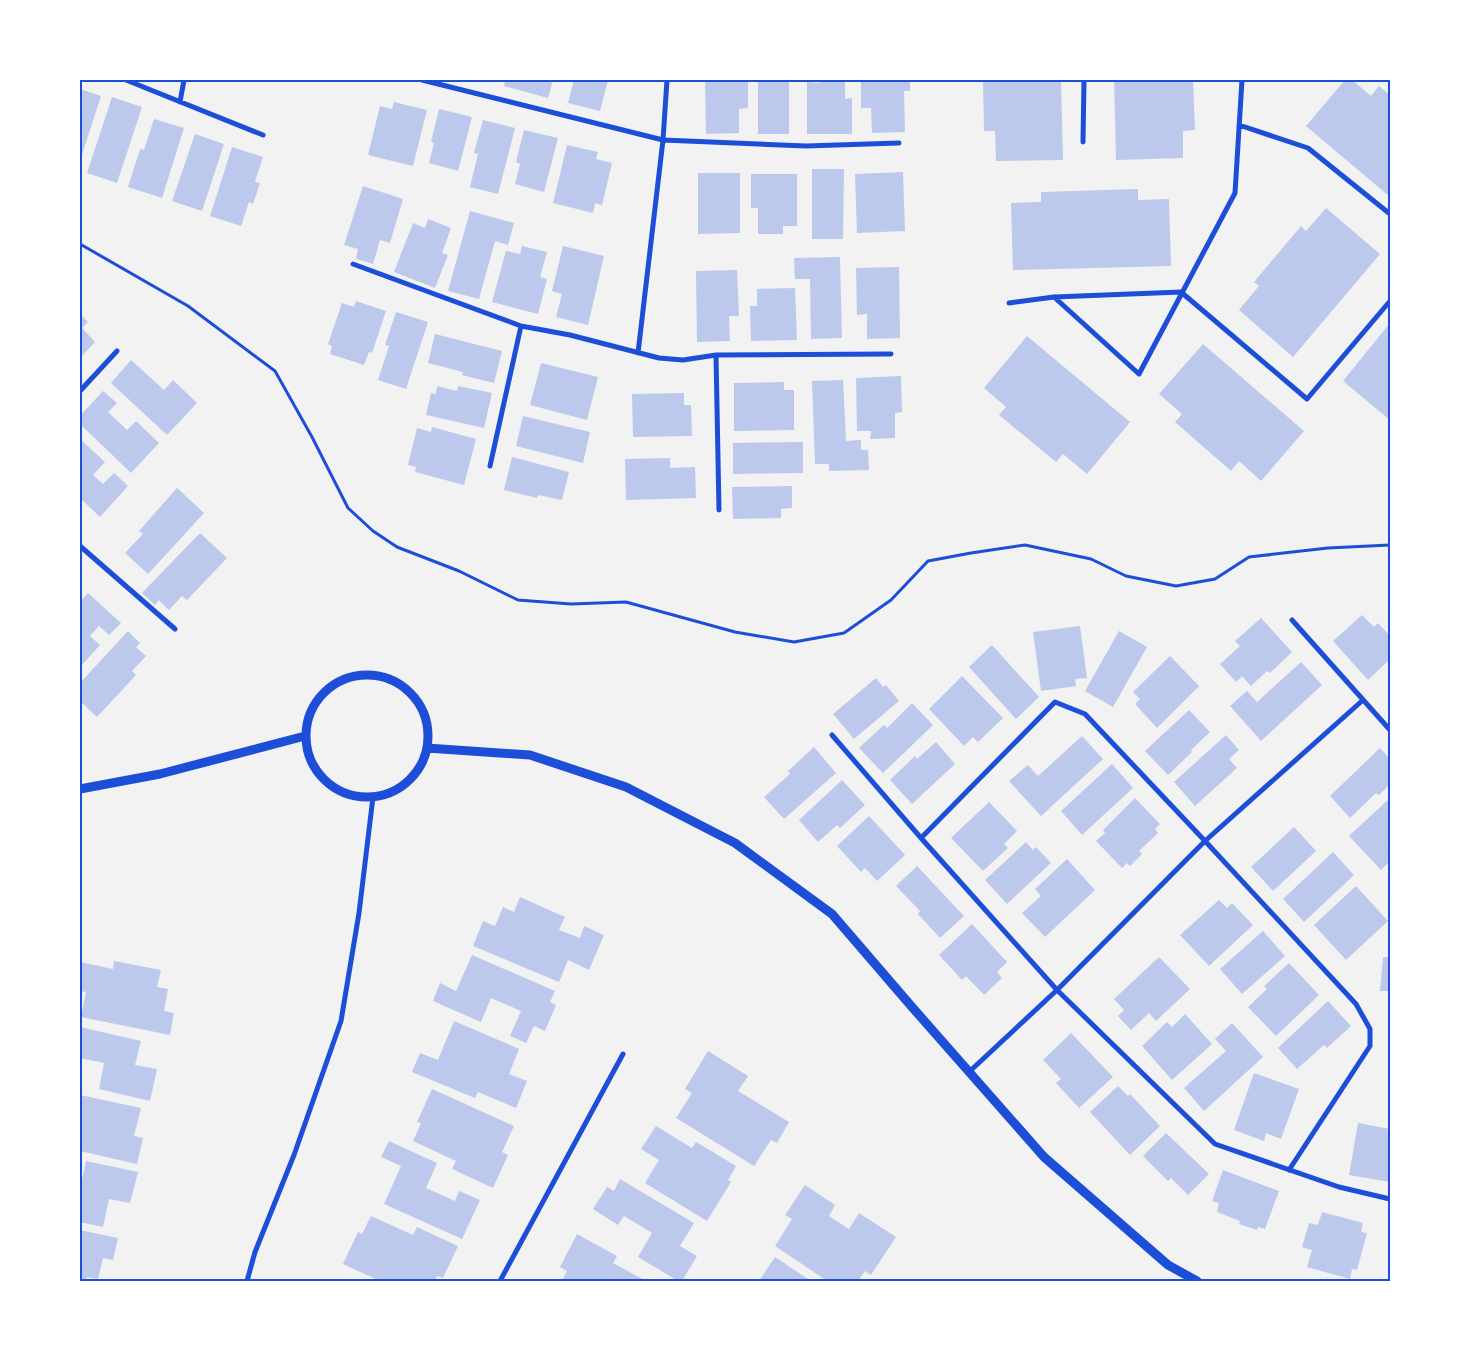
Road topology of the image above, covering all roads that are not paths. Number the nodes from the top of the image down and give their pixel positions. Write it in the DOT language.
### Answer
graph roads {
  1 [pos="126,80"];
  2 [pos="184,80"];
  3 [pos="422,80"];
  4 [pos="667,80"];
  5 [pos="1084,80"];
  6 [pos="1242,80"];
  7 [pos="180,102"];
  8 [pos="1239,125"];
  9 [pos="263,135"];
  10 [pos="663,140"];
  11 [pos="1083,142"];
  12 [pos="899,143"];
  13 [pos="1390,214"];
  14 [pos="353,264"];
  15 [pos="1181,292"];
  16 [pos="1054,297"];
  17 [pos="1390,301"];
  18 [pos="1009,303"];
  19 [pos="521,326"];
  20 [pos="117,351"];
  21 [pos="638,353"];
  22 [pos="891,354"];
  23 [pos="716,355"];
  24 [pos="80,391"];
  25 [pos="490,466"];
  26 [pos="719,510"];
  27 [pos="80,546"];
  28 [pos="1292,620"];
  29 [pos="175,629"];
  30 [pos="1363,700"];
  31 [pos="1390,730"];
  32 [pos="832,734"];
  33 [pos="305,736"];
  34 [pos="427,748"];
  35 [pos="80,789"];
  36 [pos="373,797"];
  37 [pos="921,838"];
  38 [pos="1205,841"];
  39 [pos="1057,990"];
  40 [pos="623,1054"];
  41 [pos="969,1072"];
  42 [pos="1288,1170"];
  43 [pos="1390,1199"];
  44 [pos="247,1281"];
  45 [pos="500,1281"];
  46 [pos="1197,1281"];
  1 -- 7 [label="street"];
  2 -- 7 [label="street"];
  3 -- 10 [label="street"];
  4 -- 10 [label="street"];
  5 -- 11 [label="street"];
  6 -- 8 [label="street"];
  7 -- 9 [label="street"];
  8 -- 13 [label="street"];
  8 -- 15 [label="street"];
  10 -- 12 [label="street"];
  10 -- 21 [label="street"];
  14 -- 19 [label="street"];
  15 -- 16 [label="street"];
  15 -- 16 [label="street"];
  15 -- 17 [label="street"];
  16 -- 18 [label="street"];
  19 -- 21 [label="street"];
  19 -- 25 [label="street"];
  20 -- 24 [label="street"];
  21 -- 23 [label="street"];
  22 -- 23 [label="street"];
  23 -- 26 [label="street"];
  27 -- 29 [label="street"];
  28 -- 30 [label="street"];
  30 -- 31 [label="street"];
  30 -- 38 [label="street"];
  32 -- 37 [label="street"];
  33 -- 34 [label="street"];
  33 -- 35 [label="street"];
  33 -- 36 [label="street"];
  34 -- 36 [label="street"];
  34 -- 41 [label="street"];
  36 -- 44 [label="street"];
  37 -- 38 [label="street"];
  37 -- 39 [label="street"];
  38 -- 39 [label="street"];
  38 -- 42 [label="street"];
  39 -- 41 [label="street"];
  39 -- 42 [label="street"];
  40 -- 45 [label="street"];
  41 -- 46 [label="street"];
  42 -- 43 [label="street"];
}
